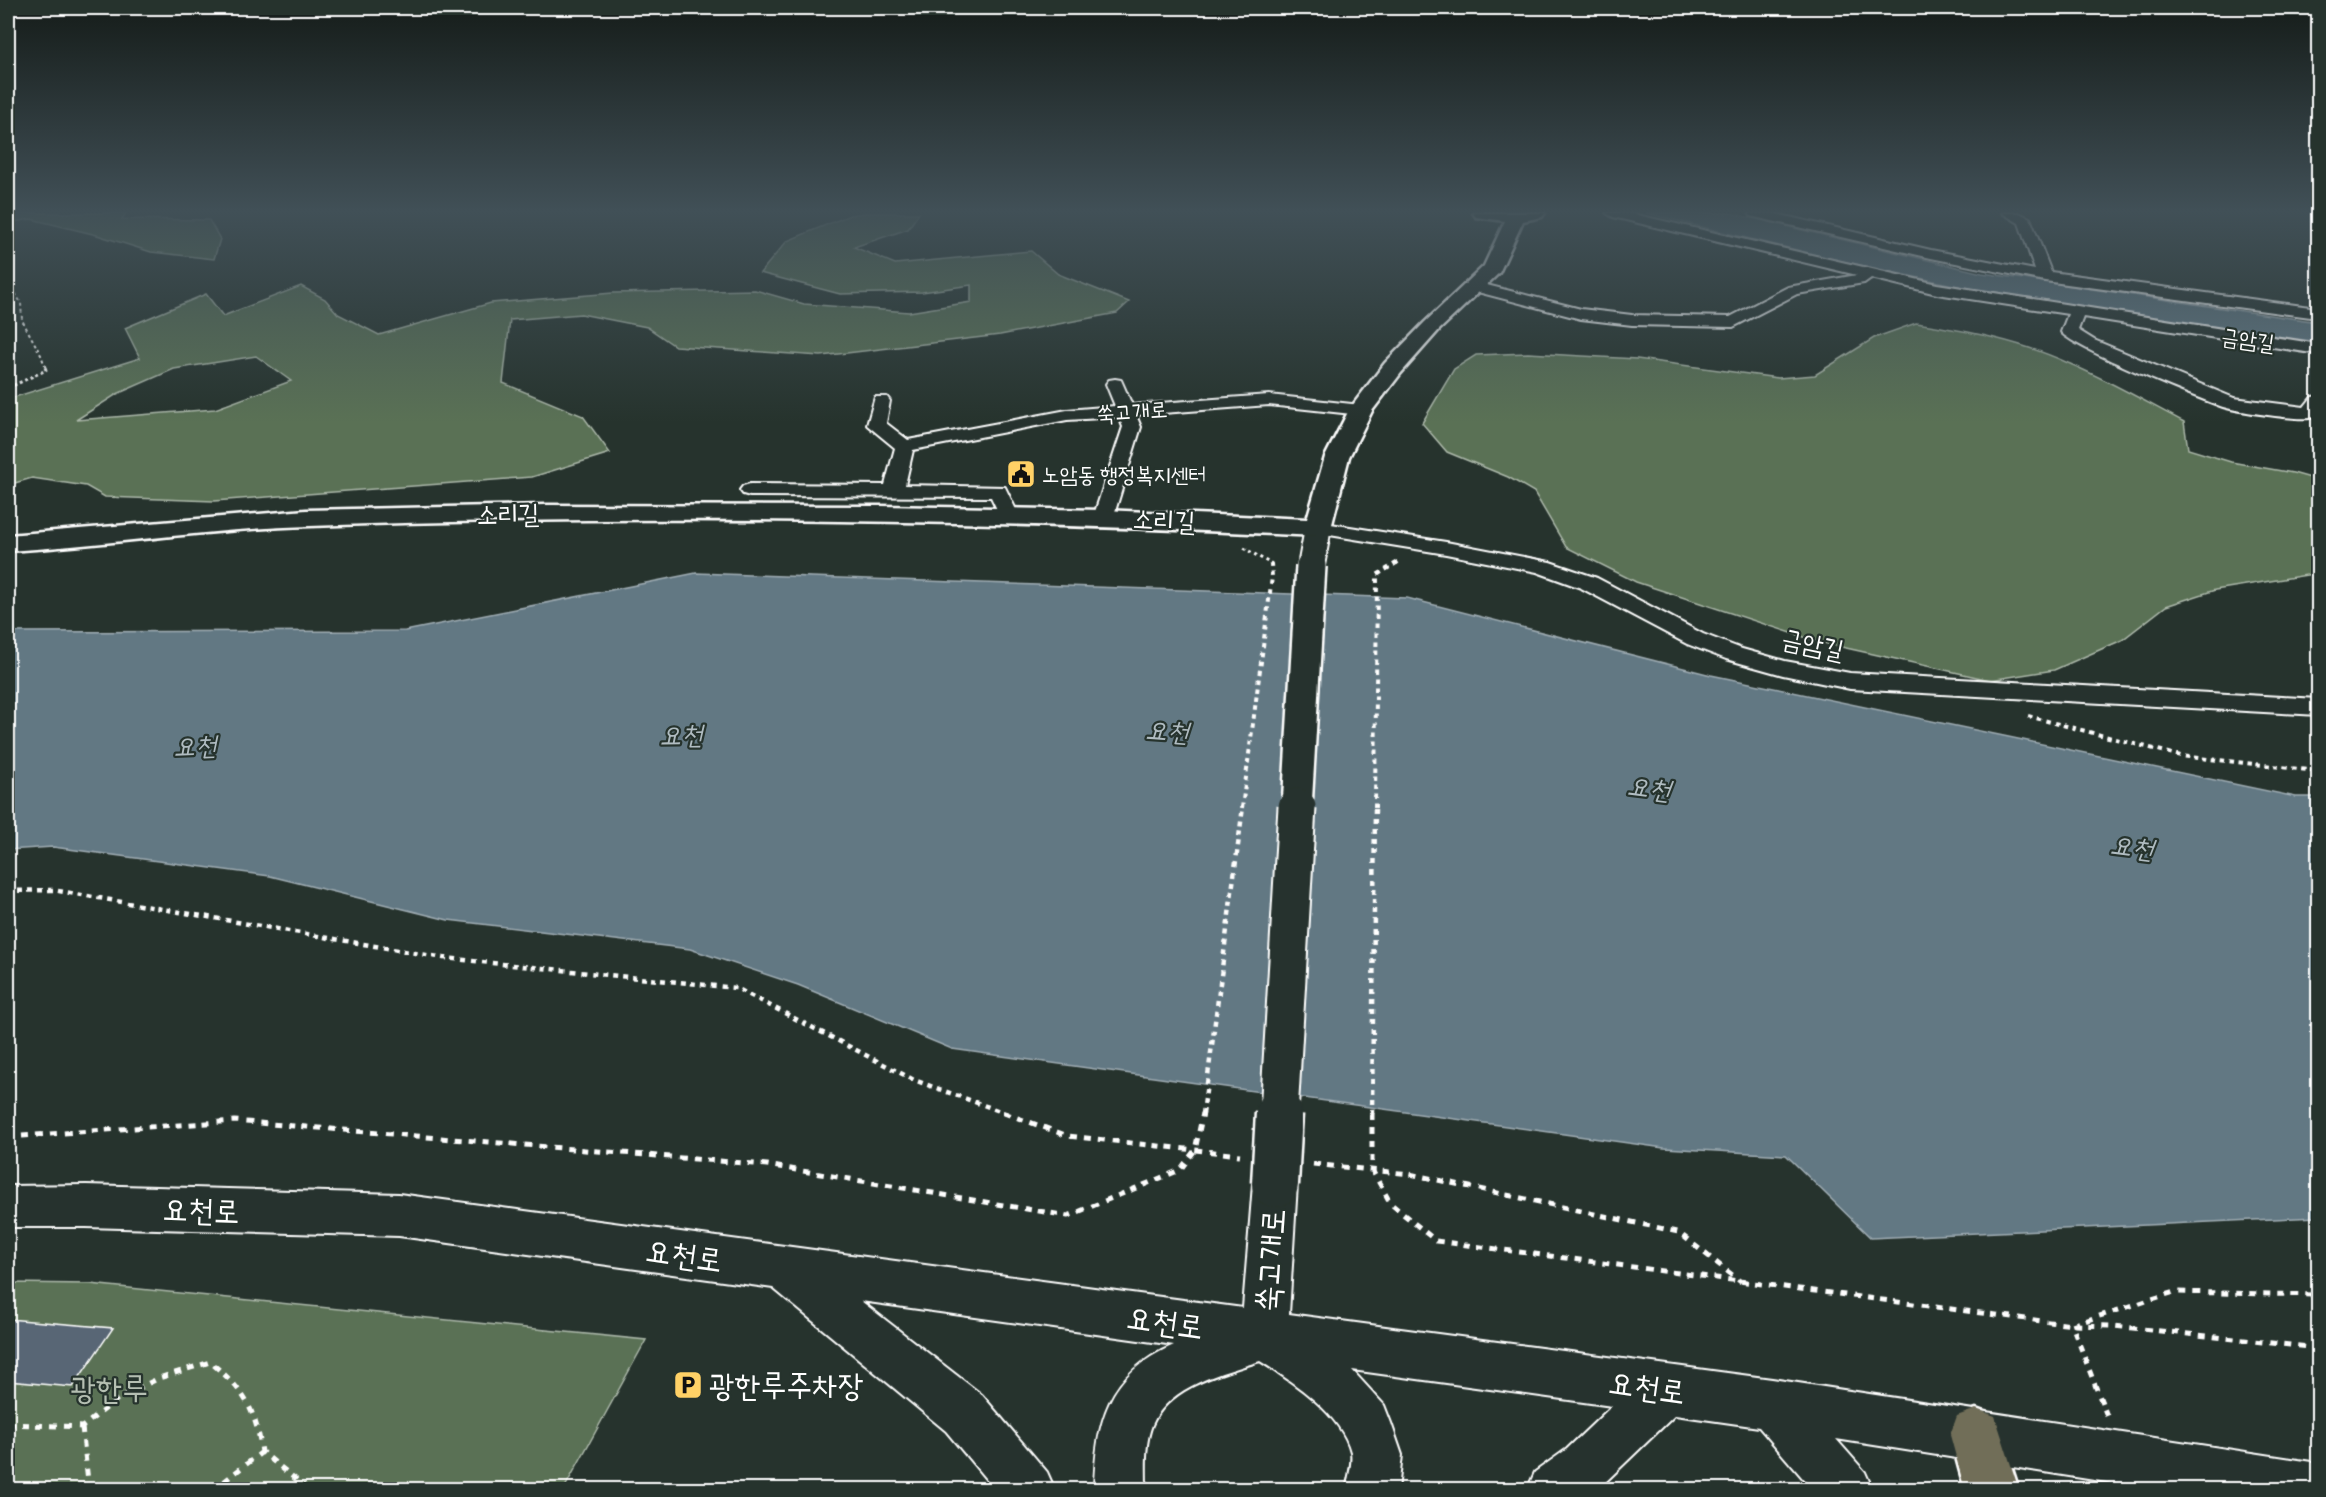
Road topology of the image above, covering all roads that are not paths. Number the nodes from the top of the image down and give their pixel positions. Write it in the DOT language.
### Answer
graph roads {
  1 [pos="1478,283"];
  2 [pos="1835,283"];
  3 [pos="1908,283"];
  4 [pos="2095,283"];
  5 [pos="1474,287"];
  6 [pos="2078,313"];
  7 [pos="2319,313"];
  8 [pos="2319,349"];
  9 [pos="1115,384"];
  10 [pos="881,401"];
  11 [pos="2319,401"];
  12 [pos="1361,410"];
  13 [pos="1127,412"];
  14 [pos="905,446"];
  15 [pos="750,490"];
  16 [pos="893,490"];
  17 [pos="1009,516"];
  18 [pos="1104,518"];
  19 [pos="1318,528"];
  20 [pos="8,543"];
  21 [pos="2319,707"];
  22 [pos="8,1206"];
  23 [pos="784,1269"];
  24 [pos="1264,1336"];
  25 [pos="1665,1390"];
  26 [pos="1772,1404"];
  27 [pos="1976,1435"];
  28 [pos="2319,1489"];
  29 [pos="1029,1490"];
  30 [pos="1120,1490"];
  31 [pos="1372,1490"];
  32 [pos="1553,1490"];
  33 [pos="1847,1490"];
  34 [pos="1992,1490"];
  1 -- 5 [label="main road"];
  2 -- 5 [label="street"];
  3 -- 6 [label="street, 금암길"];
  4 -- 7 [label="street"];
  5 -- 12 [label="main road"];
  6 -- 8 [label="street, 금암길"];
  6 -- 11 [label="street"];
  9 -- 13 [label="street"];
  10 -- 14 [label="street"];
  12 -- 13 [label="street, 쑥고개로"];
  12 -- 19 [label="main road"];
  13 -- 14 [label="street, 쑥고개로"];
  13 -- 18 [label="street"];
  14 -- 16 [label="street"];
  15 -- 16 [label="street"];
  16 -- 17 [label="street"];
  17 -- 18 [label="main road, 소리길"];
  17 -- 20 [label="main road, 소리길"];
  18 -- 19 [label="main road, 소리길"];
  19 -- 21 [label="street, 금암길"];
  19 -- 24 [label="street, 쑥고개로, bridge"];
  22 -- 23 [label="street, 요천로"];
  23 -- 24 [label="street, 요천로"];
  23 -- 29 [label="street"];
  24 -- 25 [label="street, 요천로"];
  24 -- 30 [label="street"];
  24 -- 31 [label="street"];
  25 -- 26 [label="street, 요천로"];
  25 -- 32 [label="street"];
  26 -- 27 [label="street, 요천로"];
  26 -- 33 [label="street"];
  27 -- 28 [label="street, 요천로"];
  27 -- 34 [label="main road"];
}
